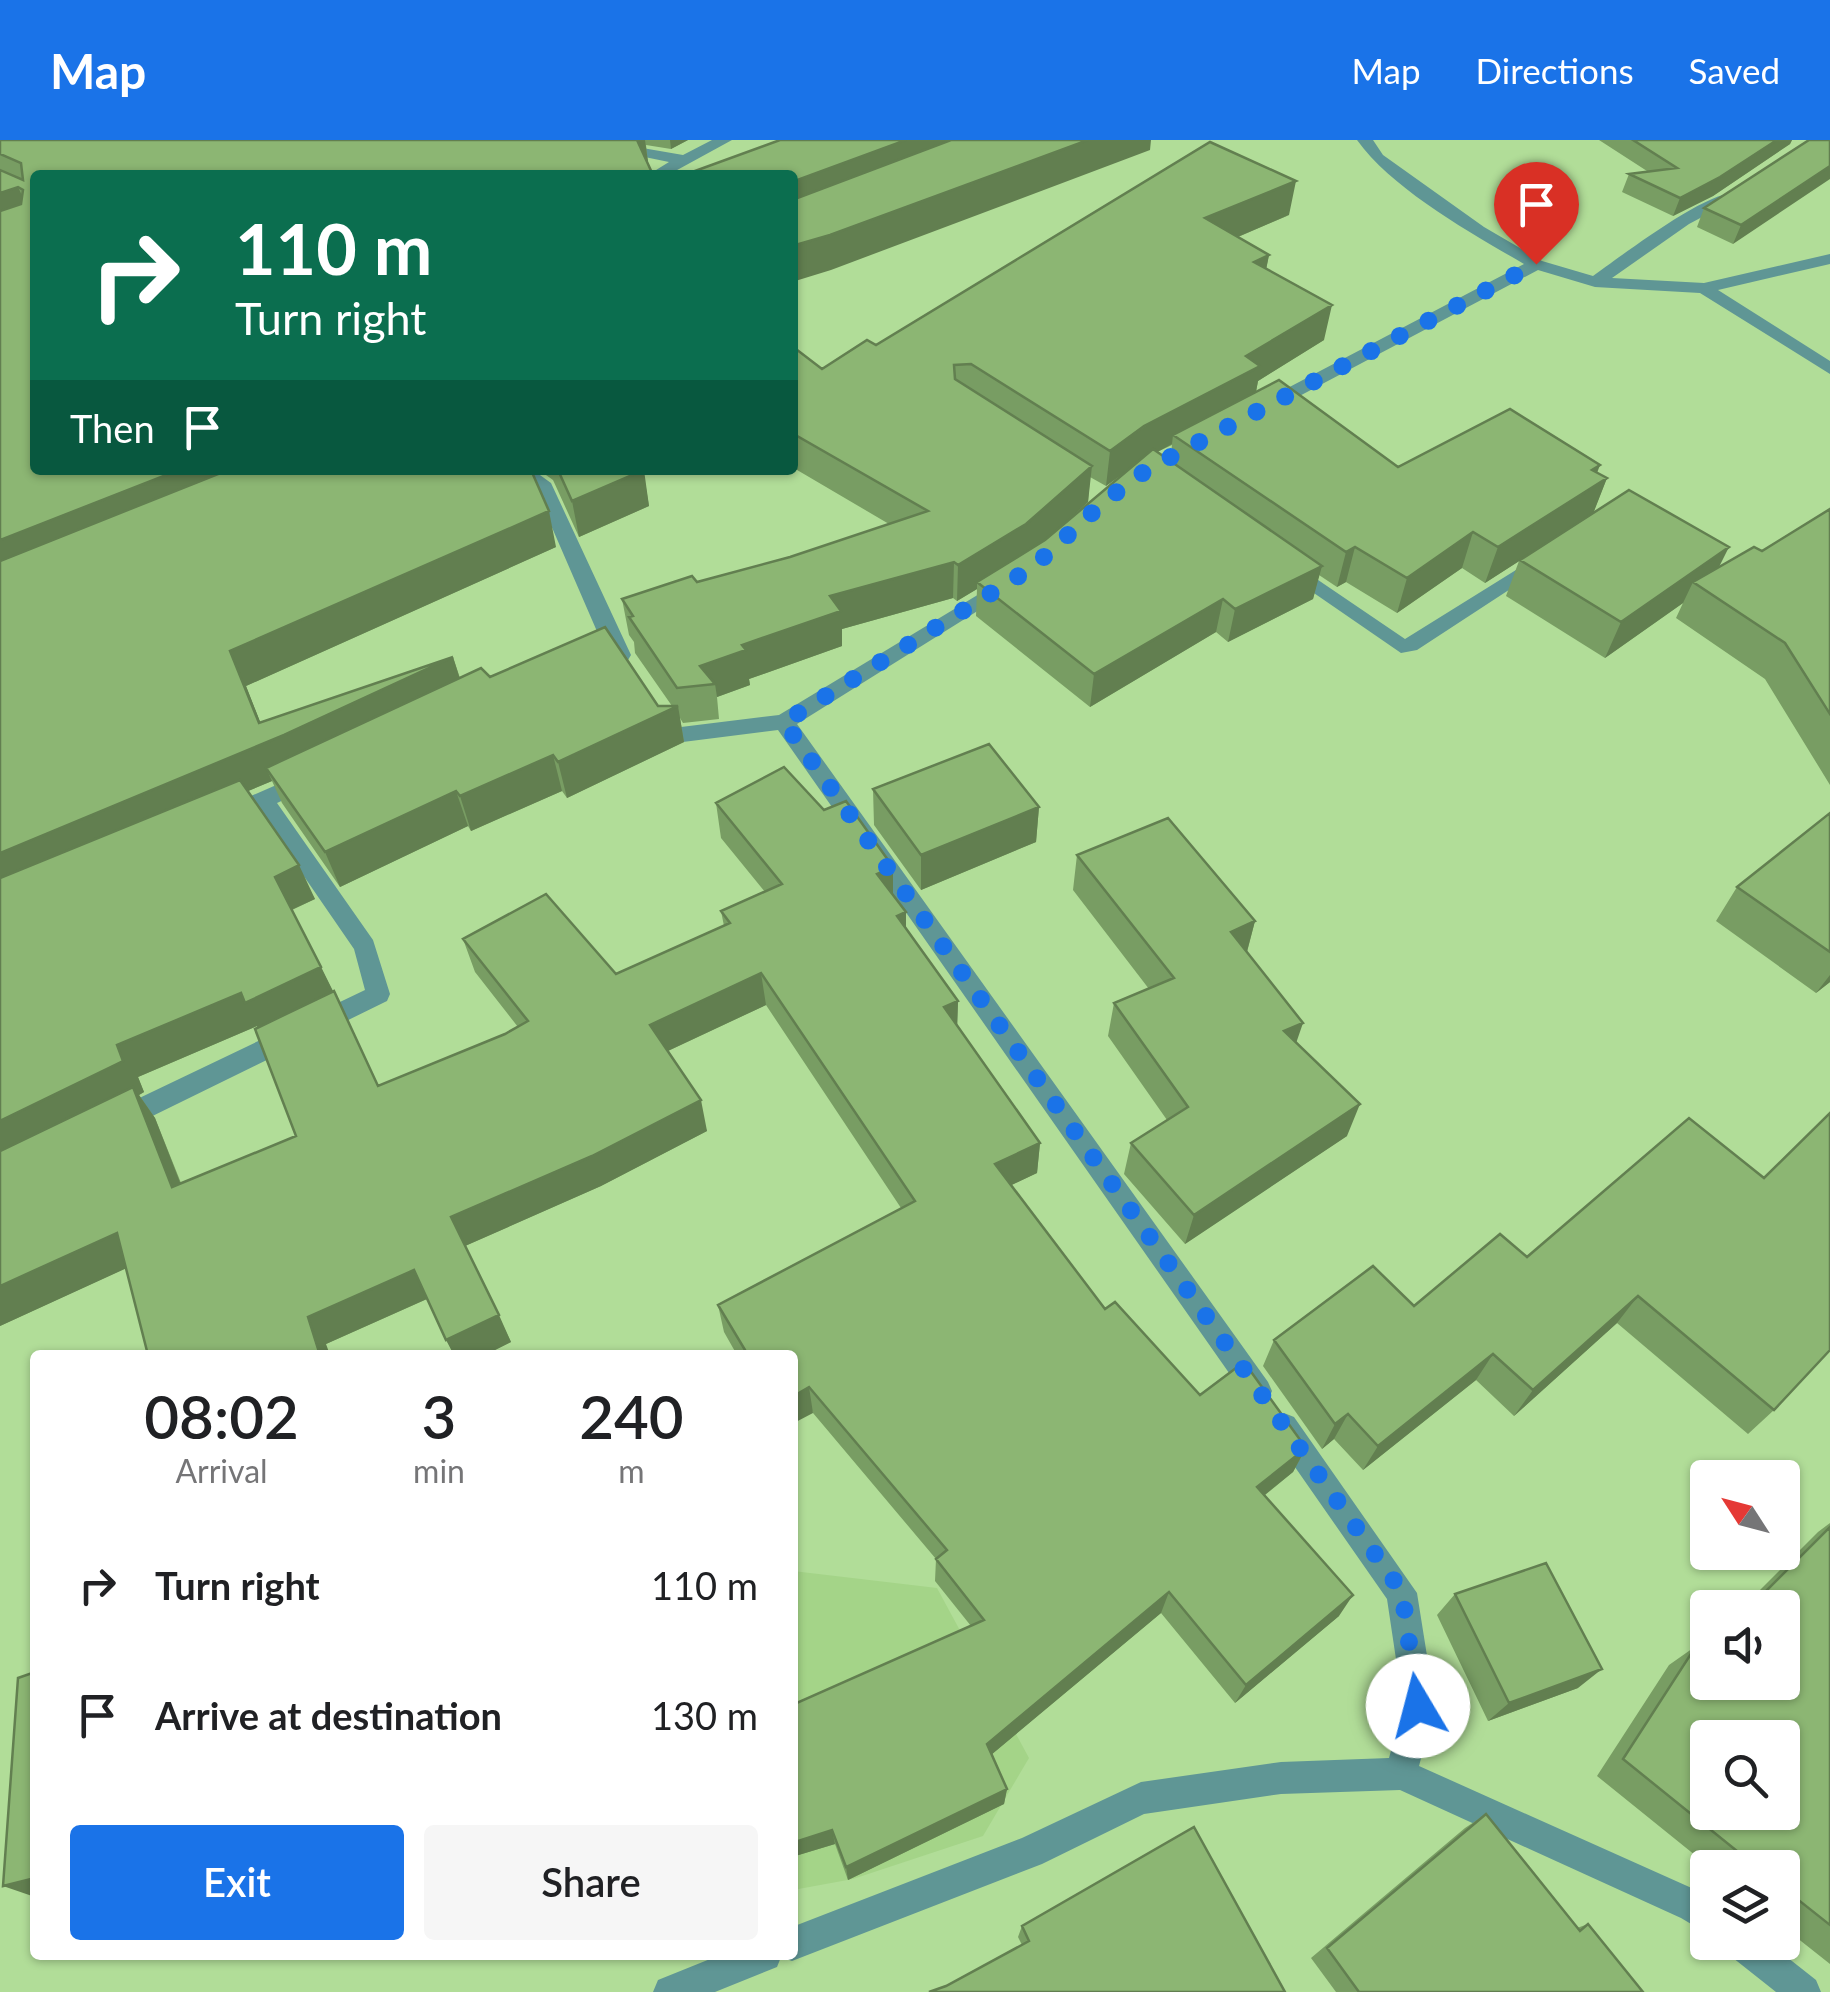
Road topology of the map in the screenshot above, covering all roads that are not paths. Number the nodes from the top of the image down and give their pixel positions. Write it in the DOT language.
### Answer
graph roads {
  1 [pos="570,140"];
  2 [pos="724,140"];
  3 [pos="1365,140"];
  4 [pos="684,160"];
  5 [pos="665,170"];
  6 [pos="1738,191"];
  7 [pos="1830,258"];
  8 [pos="1536,264"];
  9 [pos="1595,282"];
  10 [pos="1704,288"];
  11 [pos="1830,370"];
  12 [pos="1254,413"];
  13 [pos="529,475"];
  14 [pos="1558,549"];
  15 [pos="1274,559"];
  16 [pos="1017,578"];
  17 [pos="631,669"];
  18 [pos="653,702"];
  19 [pos="784,722"];
  20 [pos="333,768"];
  21 [pos="263,800"];
  22 [pos="210,824"];
  23 [pos="86,1136"];
  24 [pos="1401,1774"];
  25 [pos="1690,1905"];
  26 [pos="798,1942"];
  27 [pos="752,1960"];
  28 [pos="1763,1960"];
  29 [pos="670,1992"];
  30 [pos="1804,1992"];
  1 -- 4 [label="street"];
  2 -- 4 [label="street"];
  3 -- 8 [label="street"];
  4 -- 5 [label="street"];
  6 -- 9 [label="street"];
  7 -- 10 [label="street"];
  8 -- 9 [label="street"];
  8 -- 12 [label="street"];
  9 -- 10 [label="street"];
  10 -- 11 [label="street"];
  13 -- 17 [label="street"];
  14 -- 15 [label="street"];
  16 -- 19 [label="street"];
  18 -- 19 [label="street"];
  19 -- 24 [label="street"];
  20 -- 21 [label="street"];
  21 -- 22 [label="street"];
  21 -- 23 [label="street"];
  24 -- 25 [label="street"];
  24 -- 26 [label="street"];
  27 -- 29 [label="street"];
  28 -- 30 [label="street"];
}
